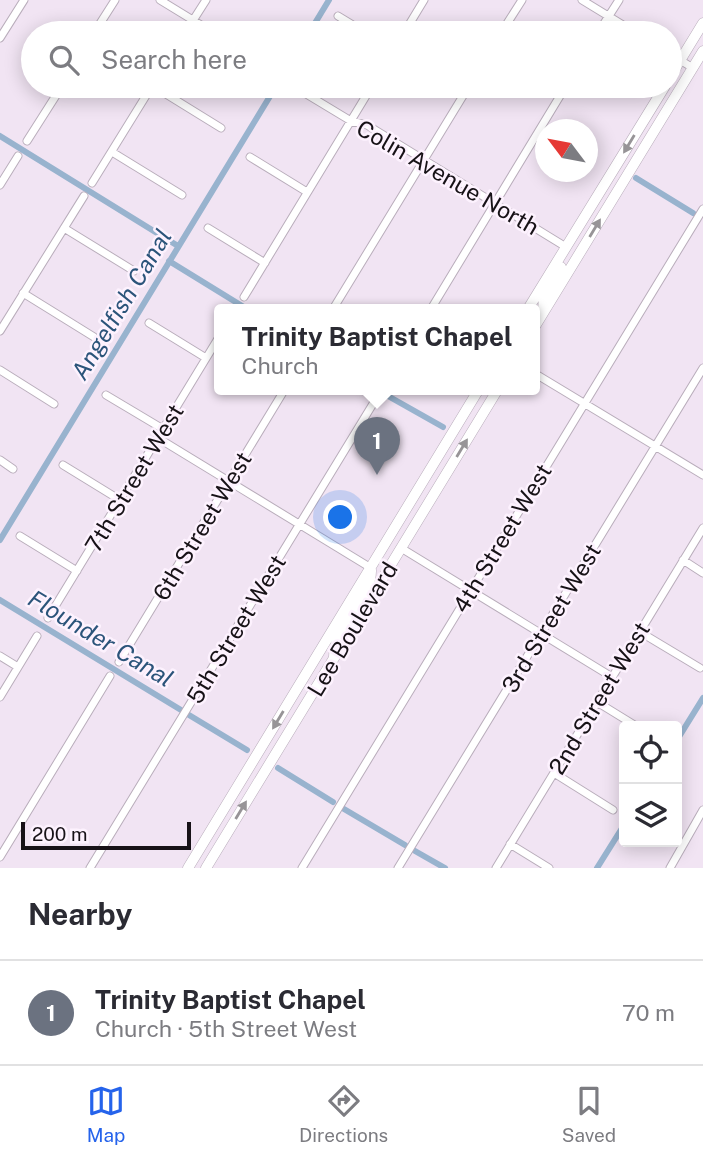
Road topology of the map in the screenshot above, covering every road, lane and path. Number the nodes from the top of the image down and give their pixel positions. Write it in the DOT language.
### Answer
graph roads {
  1 [pos="24,0"];
  2 [pos="115,0"];
  3 [pos="160,0"];
  4 [pos="206,0"];
  5 [pos="424,0"];
  6 [pos="522,0"];
  7 [pos="582,0"];
  8 [pos="619,0"];
  9 [pos="338,16"];
  10 [pos="609,16"];
  11 [pos="193,20"];
  12 [pos="102,21"];
  13 [pos="346,21"];
  14 [pos="411,21"];
  15 [pos="509,21"];
  16 [pos="606,21"];
  17 [pos="617,21"];
  18 [pos="703,23"];
  19 [pos="0,38"];
  20 [pos="703,51"];
  21 [pos="682,57"];
  22 [pos="682,61"];
  23 [pos="693,68"];
  24 [pos="682,86"];
  25 [pos="54,98"];
  26 [pos="146,98"];
  27 [pos="172,98"];
  28 [pos="313,98"];
  29 [pos="365,98"];
  30 [pos="462,98"];
  31 [pos="559,98"];
  32 [pos="657,98"];
  33 [pos="675,98"];
  34 [pos="351,121"];
  35 [pos="221,128"];
  36 [pos="27,141"];
  37 [pos="112,152"];
  38 [pos="18,156"];
  39 [pos="250,157"];
  40 [pos="424,160"];
  41 [pos="92,183"];
  42 [pos="0,185"];
  43 [pos="307,192"];
  44 [pos="183,195"];
  45 [pos="84,196"];
  46 [pos="495,203"];
  47 [pos="703,209"];
  48 [pos="64,228"];
  49 [pos="208,228"];
  50 [pos="566,247"];
  51 [pos="265,263"];
  52 [pos="134,271"];
  53 [pos="23,293"];
  54 [pos="244,296"];
  55 [pos="336,304"];
  56 [pos="434,304"];
  57 [pos="531,304"];
  58 [pos="543,314"];
  59 [pos="540,319"];
  60 [pos="149,323"];
  61 [pos="0,331"];
  62 [pos="94,337"];
  63 [pos="214,345"];
  64 [pos="206,358"];
  65 [pos="703,368"];
  66 [pos="0,370"];
  67 [pos="540,377"];
  68 [pos="106,395"];
  69 [pos="281,395"];
  70 [pos="378,395"];
  71 [pos="475,395"];
  72 [pos="494,395"];
  73 [pos="585,403"];
  74 [pos="54,404"];
  75 [pos="163,429"];
  76 [pos="158,438"];
  77 [pos="655,447"];
  78 [pos="0,460"];
  79 [pos="436,460"];
  80 [pos="63,465"];
  81 [pos="13,469"];
  82 [pos="703,475"];
  83 [pos="229,481"];
  84 [pos="120,500"];
  85 [pos="300,525"];
  86 [pos="703,528"];
  87 [pos="20,536"];
  88 [pos="401,548"];
  89 [pos="683,561"];
  90 [pos="370,568"];
  91 [pos="77,571"];
  92 [pos="703,573"];
  93 [pos="471,590"];
  94 [pos="48,618"];
  95 [pos="640,632"];
  96 [pos="541,634"];
  97 [pos="37,636"];
  98 [pos="0,656"];
  99 [pos="334,658"];
  100 [pos="119,662"];
  101 [pos="18,667"];
  102 [pos="700,668"];
  103 [pos="110,676"];
  104 [pos="612,677"];
  105 [pos="0,697"];
  106 [pos="597,702"];
  107 [pos="628,721"];
  108 [pos="554,773"];
  109 [pos="613,810"];
  110 [pos="703,810"];
  111 [pos="510,844"];
  112 [pos="0,857"];
  113 [pos="90,868"];
  114 [pos="188,868"];
  115 [pos="206,868"];
  116 [pos="302,868"];
  117 [pos="398,868"];
  118 [pos="496,868"];
  119 [pos="549,868"];
  120 [pos="670,868"];
  1 -- 19 [label="street"];
  2 -- 12 [label="street"];
  3 -- 11 [label="street"];
  4 -- 11 [label="street"];
  5 -- 14 [label="street"];
  6 -- 15 [label="street"];
  7 -- 10 [label="street"];
  8 -- 10 [label="street"];
  9 -- 13 [label="street"];
  10 -- 16 [label="street"];
  10 -- 17 [label="street"];
  18 -- 21 [label="main road"];
  20 -- 23 [label="main road"];
  22 -- 23 [label="street"];
  24 -- 23 [label="main road, one-way"];
  25 -- 36 [label="street"];
  26 -- 37 [label="street"];
  27 -- 35 [label="street"];
  28 -- 34 [label="street, Colin Avenue North"];
  29 -- 34 [label="street"];
  30 -- 40 [label="street"];
  31 -- 46 [label="street"];
  32 -- 50 [label="main road, one-way"];
  58 -- 33 [label="main road, one-way"];
  34 -- 40 [label="street, Colin Avenue North"];
  34 -- 43 [label="street"];
  37 -- 41 [label="street"];
  37 -- 44 [label="street"];
  38 -- 42 [label="street"];
  39 -- 43 [label="street"];
  40 -- 46 [label="street, Colin Avenue North"];
  40 -- 55 [label="street"];
  43 -- 51 [label="street"];
  45 -- 48 [label="street"];
  46 -- 50 [label="street, Colin Avenue North"];
  46 -- 56 [label="street"];
  47 -- 73 [label="street, 4th Street West"];
  48 -- 52 [label="street"];
  48 -- 53 [label="street"];
  49 -- 51 [label="street"];
  50 -- 57 [label="main road"];
  50 -- 58 [label="main road"];
  51 -- 54 [label="street"];
  53 -- 61 [label="street"];
  53 -- 62 [label="street"];
  58 -- 59 [label="main road"];
  60 -- 64 [label="street"];
  63 -- 64 [label="street, 7th Street West"];
  64 -- 75 [label="street, 7th Street West"];
  65 -- 77 [label="street, 3rd Street West"];
  66 -- 74 [label="street"];
  67 -- 73 [label="street"];
  68 -- 75 [label="street"];
  69 -- 83 [label="street, 6th Street West"];
  70 -- 85 [label="street, 5th Street West"];
  71 -- 79 [label="main road, Lee Boulevard"];
  88 -- 72 [label="main road, Lee Boulevard, one-way"];
  73 -- 77 [label="street"];
  73 -- 93 [label="street, 4th Street West"];
  75 -- 76 [label="street, 7th Street West"];
  76 -- 83 [label="street"];
  76 -- 84 [label="street, 7th Street West"];
  77 -- 82 [label="street"];
  77 -- 96 [label="street, 3rd Street West"];
  78 -- 81 [label="street"];
  79 -- 88 [label="main road"];
  79 -- 90 [label="main road, Lee Boulevard"];
  80 -- 84 [label="street"];
  83 -- 85 [label="street"];
  83 -- 100 [label="street, 6th Street West"];
  84 -- 91 [label="street, 7th Street West"];
  85 -- 90 [label="street"];
  85 -- 113 [label="street, 5th Street West"];
  86 -- 89 [label="street, 2nd Street West"];
  87 -- 91 [label="street"];
  88 -- 93 [label="street"];
  88 -- 99 [label="main road, Lee Boulevard"];
  89 -- 92 [label="street"];
  89 -- 95 [label="street, 2nd Street West"];
  90 -- 99 [label="main road"];
  90 -- 114 [label="main road, Lee Boulevard, one-way"];
  91 -- 94 [label="street, 7th Street West"];
  93 -- 96 [label="street"];
  93 -- 116 [label="street, 4th Street West"];
  95 -- 102 [label="street"];
  95 -- 104 [label="street, 2nd Street West"];
  96 -- 104 [label="street"];
  96 -- 117 [label="street, 3rd Street West"];
  97 -- 101 [label="street"];
  98 -- 101 [label="street"];
  115 -- 99 [label="main road, Lee Boulevard, one-way"];
  101 -- 105 [label="street"];
  103 -- 112 [label="street"];
  104 -- 106 [label="street, 2nd Street West"];
  106 -- 107 [label="street"];
  106 -- 108 [label="street, 2nd Street West"];
  108 -- 109 [label="street"];
  108 -- 111 [label="street, 2nd Street West"];
  110 -- 120 [label="street"];
  111 -- 118 [label="street, 2nd Street West"];
  111 -- 119 [label="street"];
}
